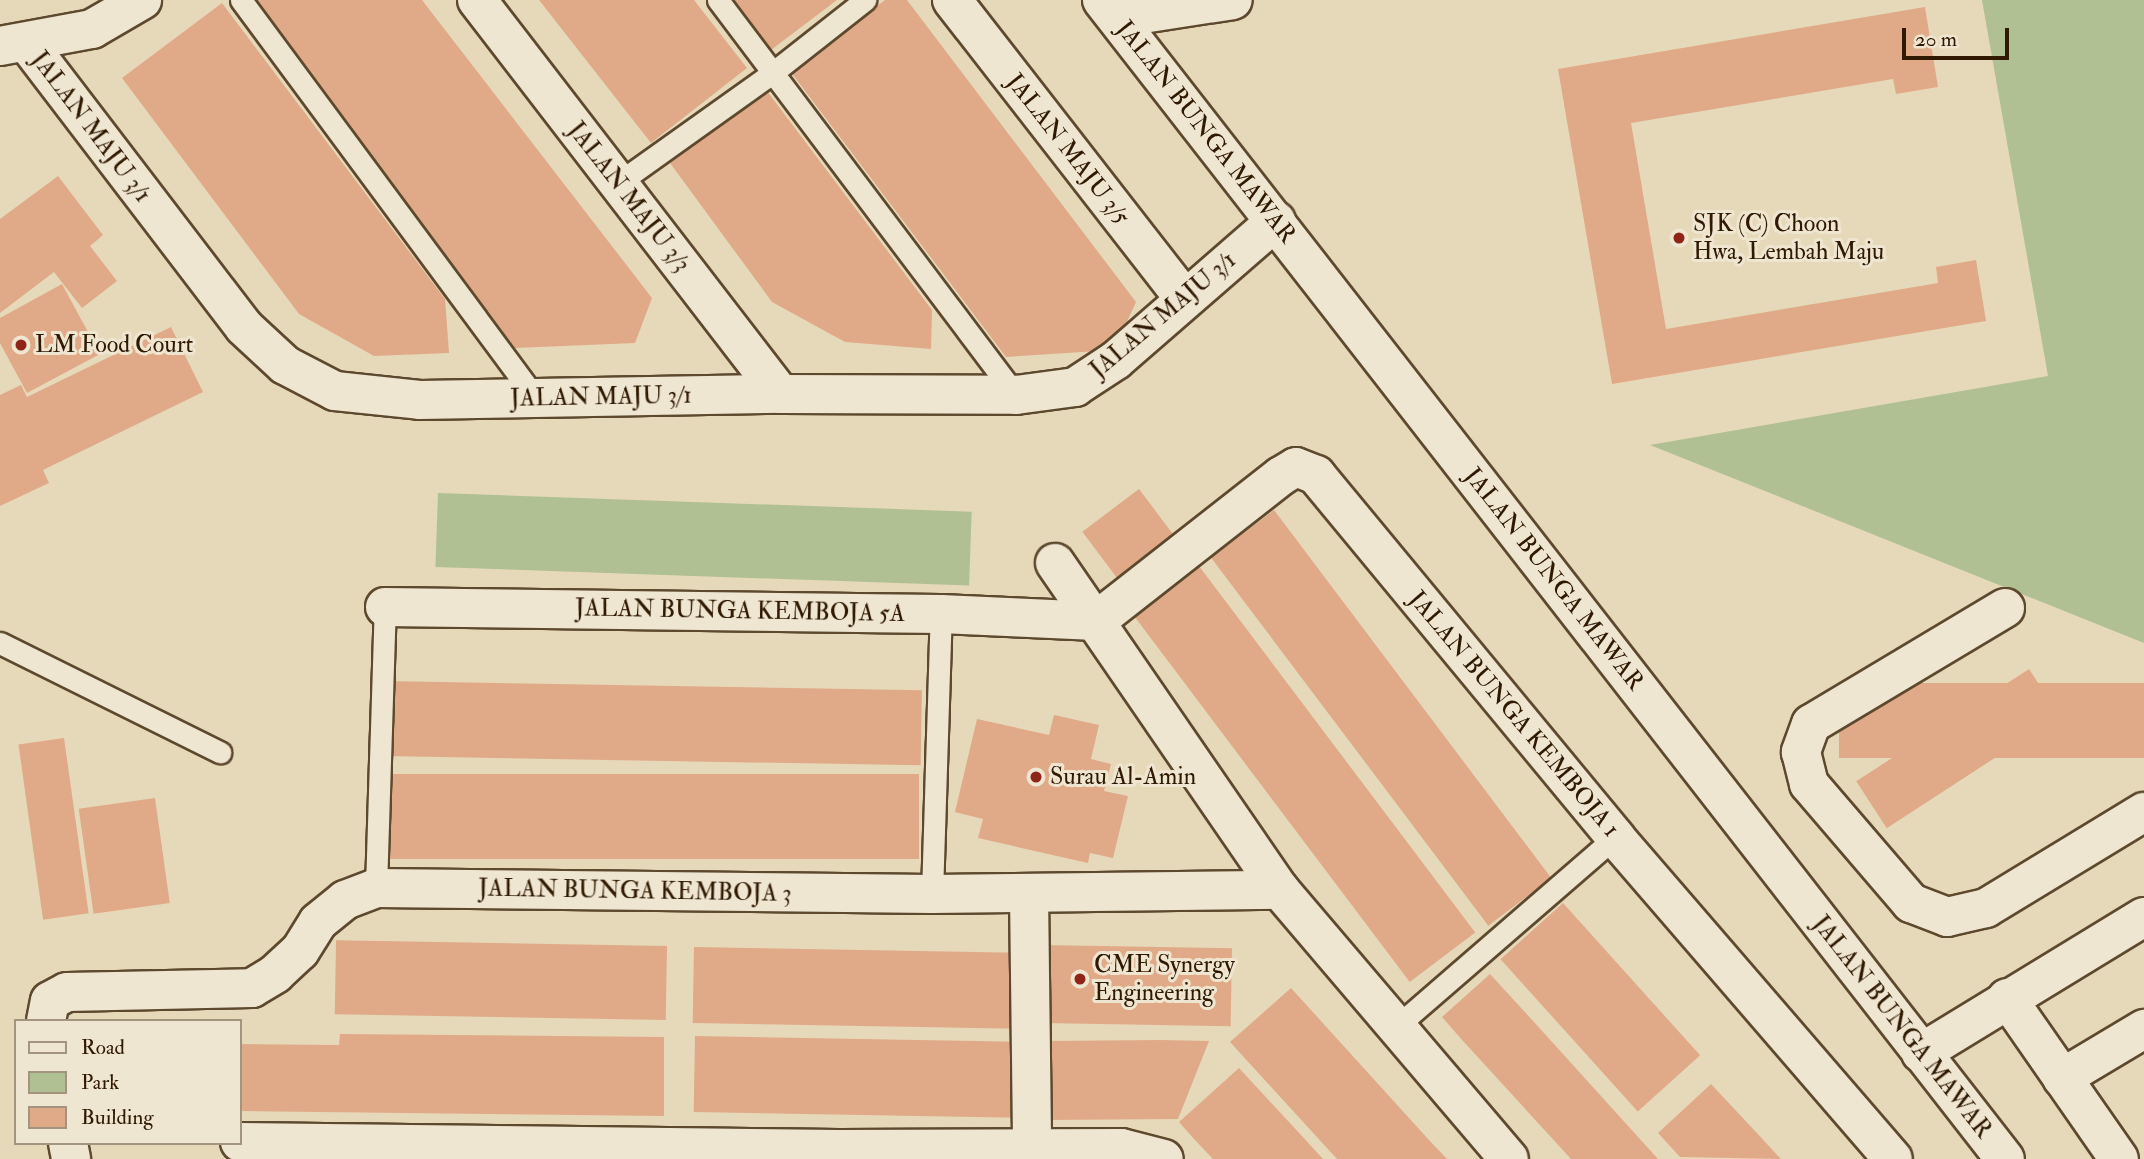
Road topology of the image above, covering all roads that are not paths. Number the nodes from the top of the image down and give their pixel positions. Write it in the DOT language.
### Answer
graph roads {
  1 [pos="142,0"];
  2 [pos="241,0"];
  3 [pos="477,0"];
  4 [pos="718,0"];
  5 [pos="865,0"];
  6 [pos="952,0"];
  7 [pos="1233,0"];
  8 [pos="1109,9"];
  9 [pos="13,44"];
  10 [pos="771,74"];
  11 [pos="618,183"];
  12 [pos="1276,221"];
  13 [pos="1184,298"];
  14 [pos="780,394"];
  15 [pos="1016,395"];
  16 [pos="536,398"];
  17 [pos="1055,563"];
  18 [pos="385,607"];
  19 [pos="2005,608"];
  20 [pos="941,614"];
  21 [pos="1096,621"];
  22 [pos="0,643"];
  23 [pos="220,752"];
  24 [pos="2144,812"];
  25 [pos="1615,837"];
  26 [pos="376,888"];
  27 [pos="1280,890"];
  28 [pos="1029,893"];
  29 [pos="932,894"];
  30 [pos="2144,917"];
  31 [pos="2007,998"];
  32 [pos="45,1019"];
  33 [pos="1397,1026"];
  34 [pos="2144,1029"];
  35 [pos="1921,1054"];
  36 [pos="2063,1078"];
  37 [pos="242,1142"];
  38 [pos="1032,1148"];
  39 [pos="844,1154"];
  40 [pos="1164,1159"];
  41 [pos="1509,1159"];
  42 [pos="1893,1159"];
  43 [pos="2005,1159"];
  44 [pos="2119,1159"];
  1 -- 9 [label="street"];
  2 -- 16 [label="lane"];
  3 -- 11 [label="street, JALAN MAJU 3/3"];
  4 -- 10 [label="lane"];
  5 -- 10 [label="lane"];
  6 -- 13 [label="street, JALAN MAJU 3/5"];
  7 -- 8 [label="street"];
  8 -- 12 [label="street, JALAN BUNGA MAWAR"];
  9 -- 16 [label="street, JALAN MAJU 3/1"];
  10 -- 11 [label="lane"];
  10 -- 15 [label="lane"];
  11 -- 14 [label="street, JALAN MAJU 3/3"];
  12 -- 13 [label="street, JALAN MAJU 3/1"];
  12 -- 35 [label="street, JALAN BUNGA MAWAR"];
  13 -- 15 [label="street, JALAN MAJU 3/1"];
  14 -- 15 [label="street, JALAN MAJU 3/1"];
  14 -- 16 [label="street, JALAN MAJU 3/1"];
  17 -- 21 [label="street"];
  18 -- 20 [label="street, JALAN BUNGA KEMBOJA 5A"];
  18 -- 26 [label="lane"];
  19 -- 24 [label="street"];
  20 -- 21 [label="street, JALAN BUNGA KEMBOJA 5A"];
  20 -- 29 [label="lane"];
  21 -- 25 [label="street, JALAN BUNGA KEMBOJA 1"];
  21 -- 27 [label="street"];
  22 -- 23 [label="lane"];
  25 -- 33 [label="lane"];
  25 -- 42 [label="street, JALAN BUNGA KEMBOJA 1"];
  26 -- 29 [label="street, JALAN BUNGA KEMBOJA 3"];
  26 -- 32 [label="street, JALAN BUNGA KEMBOJA 3"];
  27 -- 28 [label="street, JALAN BUNGA KEMBOJA 3"];
  27 -- 33 [label="street"];
  28 -- 29 [label="street, JALAN BUNGA KEMBOJA 3"];
  28 -- 38 [label="street"];
  30 -- 31 [label="street"];
  31 -- 35 [label="street"];
  31 -- 36 [label="street"];
  33 -- 41 [label="street"];
  34 -- 36 [label="street"];
  35 -- 43 [label="street, JALAN BUNGA MAWAR"];
  36 -- 44 [label="street"];
  37 -- 39 [label="street"];
  38 -- 39 [label="street"];
  38 -- 40 [label="street"];
}
